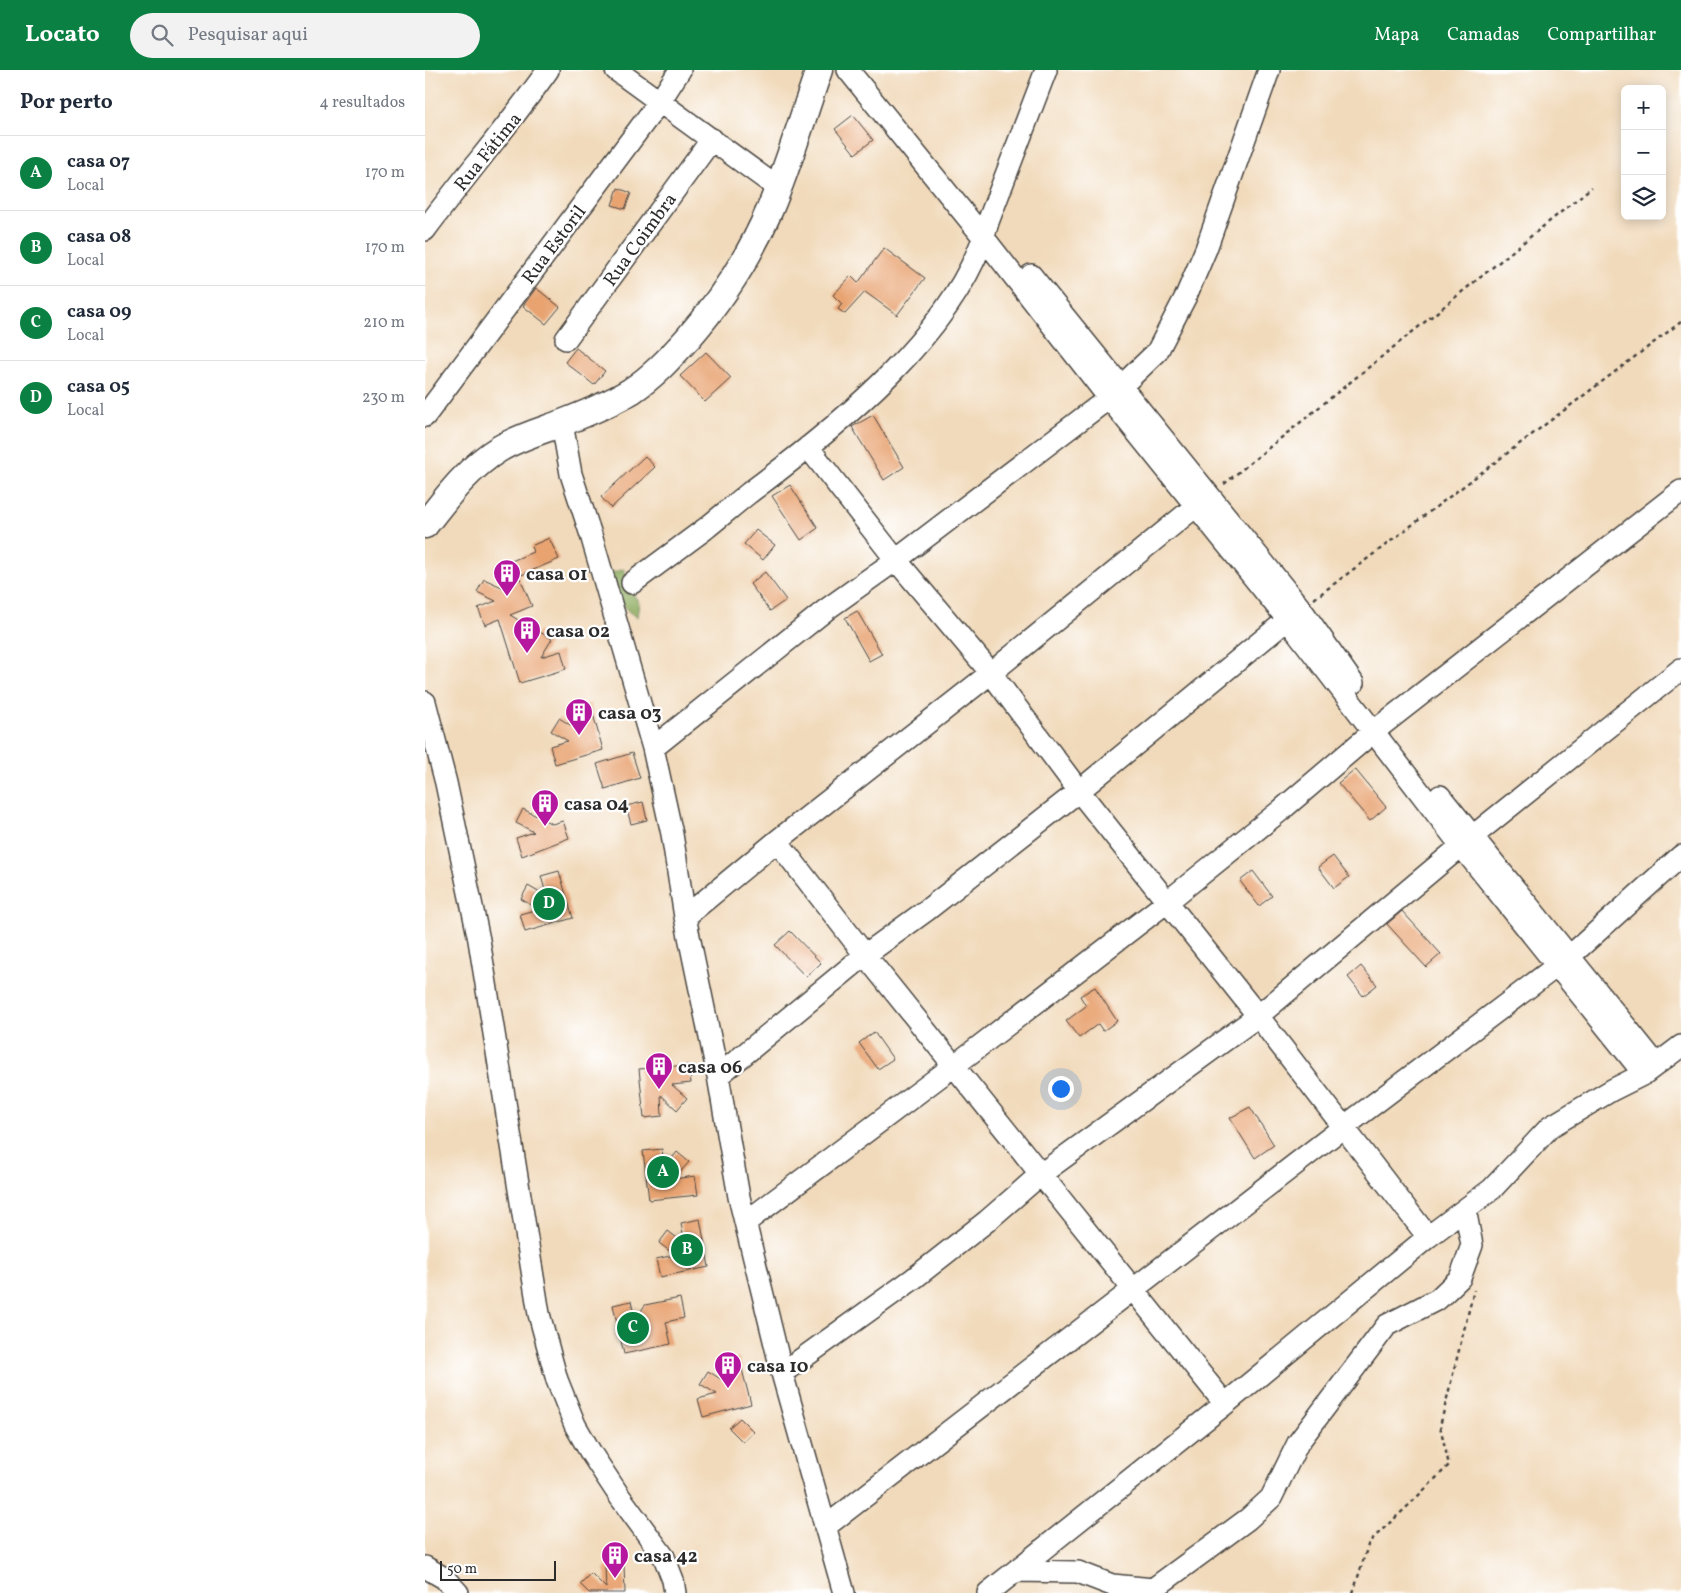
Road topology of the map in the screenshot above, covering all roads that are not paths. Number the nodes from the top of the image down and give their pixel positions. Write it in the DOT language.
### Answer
graph roads {
  1 [pos="548,70"];
  2 [pos="616,70"];
  3 [pos="680,70"];
  4 [pos="819,70"];
  5 [pos="848,70"];
  6 [pos="867,70"];
  7 [pos="1046,70"];
  8 [pos="1269,70"];
  9 [pos="659,101"];
  10 [pos="712,139"];
  11 [pos="778,188"];
  12 [pos="425,230"];
  13 [pos="986,230"];
  14 [pos="566,338"];
  15 [pos="1115,392"];
  16 [pos="425,416"];
  17 [pos="563,423"];
  18 [pos="808,447"];
  19 [pos="1681,491"];
  20 [pos="1203,501"];
  21 [pos="425,525"];
  22 [pos="897,560"];
  23 [pos="632,583"];
  24 [pos="1294,614"];
  25 [pos="1681,669"];
  26 [pos="991,673"];
  27 [pos="425,702"];
  28 [pos="1378,729"];
  29 [pos="653,748"];
  30 [pos="1079,791"];
  31 [pos="777,840"];
  32 [pos="1467,842"];
  33 [pos="1681,856"];
  34 [pos="1167,902"];
  35 [pos="685,917"];
  36 [pos="865,955"];
  37 [pos="1563,961"];
  38 [pos="1258,1016"];
  39 [pos="1681,1046"];
  40 [pos="955,1065"];
  41 [pos="1650,1069"];
  42 [pos="718,1076"];
  43 [pos="1345,1126"];
  44 [pos="1041,1174"];
  45 [pos="1465,1209"];
  46 [pos="746,1222"];
  47 [pos="1428,1237"];
  48 [pos="1133,1289"];
  49 [pos="782,1373"];
  50 [pos="1225,1404"];
  51 [pos="825,1527"];
  52 [pos="425,1567"];
  53 [pos="1016,1571"];
  54 [pos="458,1593"];
  55 [pos="675,1593"];
  56 [pos="844,1593"];
  57 [pos="987,1593"];
  1 -- 12 [label="street, Rua Fátima"];
  2 -- 9 [label="street"];
  3 -- 9 [label="street, Rua Estoril"];
  4 -- 11 [label="main road"];
  5 -- 13 [label="street"];
  6 -- 13 [label="street"];
  7 -- 13 [label="street"];
  8 -- 15 [label="street"];
  9 -- 10 [label="street"];
  9 -- 16 [label="street, Rua Estoril"];
  10 -- 11 [label="street"];
  10 -- 14 [label="street, Rua Coimbra"];
  11 -- 17 [label="main road"];
  13 -- 15 [label="street"];
  13 -- 18 [label="street"];
  15 -- 20 [label="street"];
  15 -- 22 [label="street"];
  17 -- 21 [label="main road"];
  17 -- 29 [label="street"];
  18 -- 22 [label="street"];
  18 -- 23 [label="street"];
  19 -- 28 [label="street"];
  20 -- 24 [label="street"];
  20 -- 26 [label="street"];
  22 -- 26 [label="street"];
  22 -- 29 [label="street"];
  24 -- 28 [label="street"];
  24 -- 30 [label="street"];
  25 -- 32 [label="street"];
  26 -- 30 [label="street"];
  26 -- 31 [label="street"];
  27 -- 55 [label="street"];
  28 -- 32 [label="street"];
  28 -- 34 [label="street"];
  29 -- 35 [label="street"];
  30 -- 34 [label="street"];
  30 -- 36 [label="street"];
  31 -- 35 [label="street"];
  31 -- 36 [label="street"];
  32 -- 37 [label="street"];
  32 -- 38 [label="street"];
  33 -- 37 [label="street"];
  34 -- 38 [label="street"];
  34 -- 40 [label="street"];
  35 -- 42 [label="street"];
  36 -- 40 [label="street"];
  36 -- 42 [label="street"];
  37 -- 41 [label="street"];
  37 -- 43 [label="street"];
  38 -- 43 [label="street"];
  38 -- 44 [label="street"];
  39 -- 41 [label="street"];
  40 -- 44 [label="street"];
  40 -- 46 [label="street"];
  41 -- 45 [label="street"];
  42 -- 46 [label="street"];
  43 -- 47 [label="street"];
  43 -- 48 [label="street"];
  44 -- 48 [label="street"];
  44 -- 49 [label="street"];
  45 -- 47 [label="street"];
  45 -- 53 [label="street"];
  46 -- 49 [label="street"];
  47 -- 50 [label="street"];
  48 -- 50 [label="street"];
  48 -- 51 [label="street"];
  49 -- 51 [label="street"];
  50 -- 53 [label="street"];
  51 -- 56 [label="street"];
  52 -- 54 [label="street"];
  53 -- 57 [label="street"];
}
